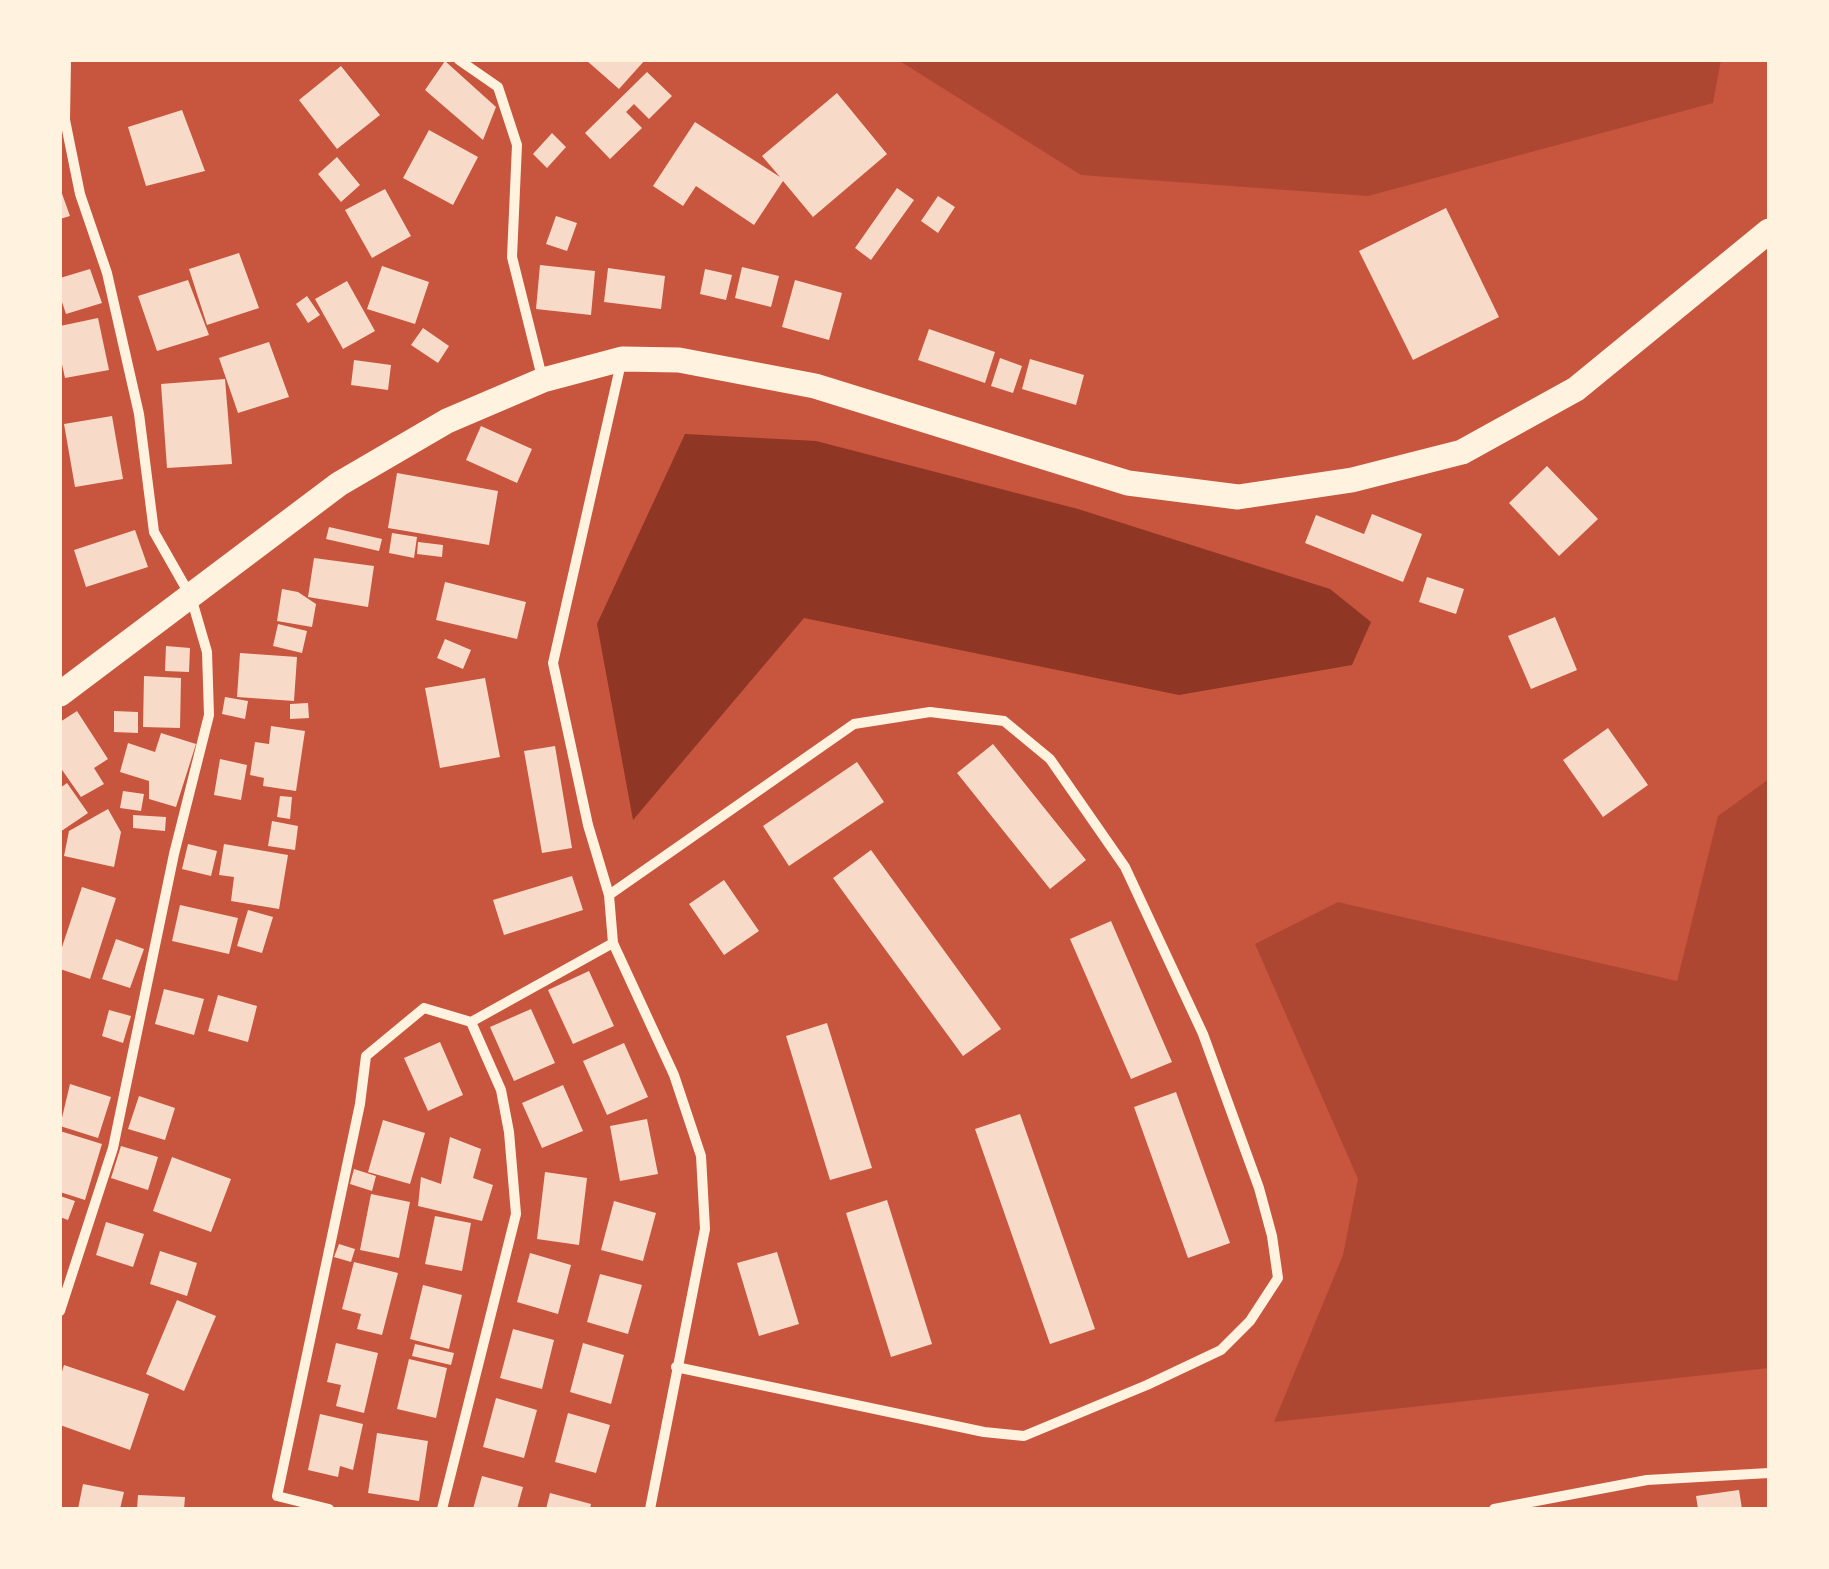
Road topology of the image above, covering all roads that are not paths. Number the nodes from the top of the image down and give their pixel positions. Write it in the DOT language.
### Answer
graph roads {
  1 [pos="66,60"];
  2 [pos="460,60"];
  3 [pos="62,117"];
  4 [pos="1769,231"];
  5 [pos="622,359"];
  6 [pos="543,380"];
  7 [pos="190,597"];
  8 [pos="60,694"];
  9 [pos="609,895"];
  10 [pos="614,943"];
  11 [pos="471,1022"];
  12 [pos="60,1312"];
  13 [pos="676,1366"];
  14 [pos="1769,1473"];
  15 [pos="329,1509"];
  16 [pos="442,1509"];
  17 [pos="650,1509"];
  18 [pos="1494,1509"];
  1 -- 3 [label="street"];
  2 -- 6 [label="street"];
  3 -- 7 [label="street"];
  4 -- 5 [label="main road"];
  5 -- 6 [label="main road"];
  5 -- 9 [label="street"];
  6 -- 7 [label="main road"];
  7 -- 8 [label="main road"];
  7 -- 12 [label="street"];
  9 -- 10 [label="street"];
  9 -- 13 [label="street"];
  10 -- 11 [label="street"];
  10 -- 13 [label="street"];
  11 -- 15 [label="street"];
  11 -- 16 [label="street"];
  13 -- 17 [label="street"];
  14 -- 18 [label="street"];
}
